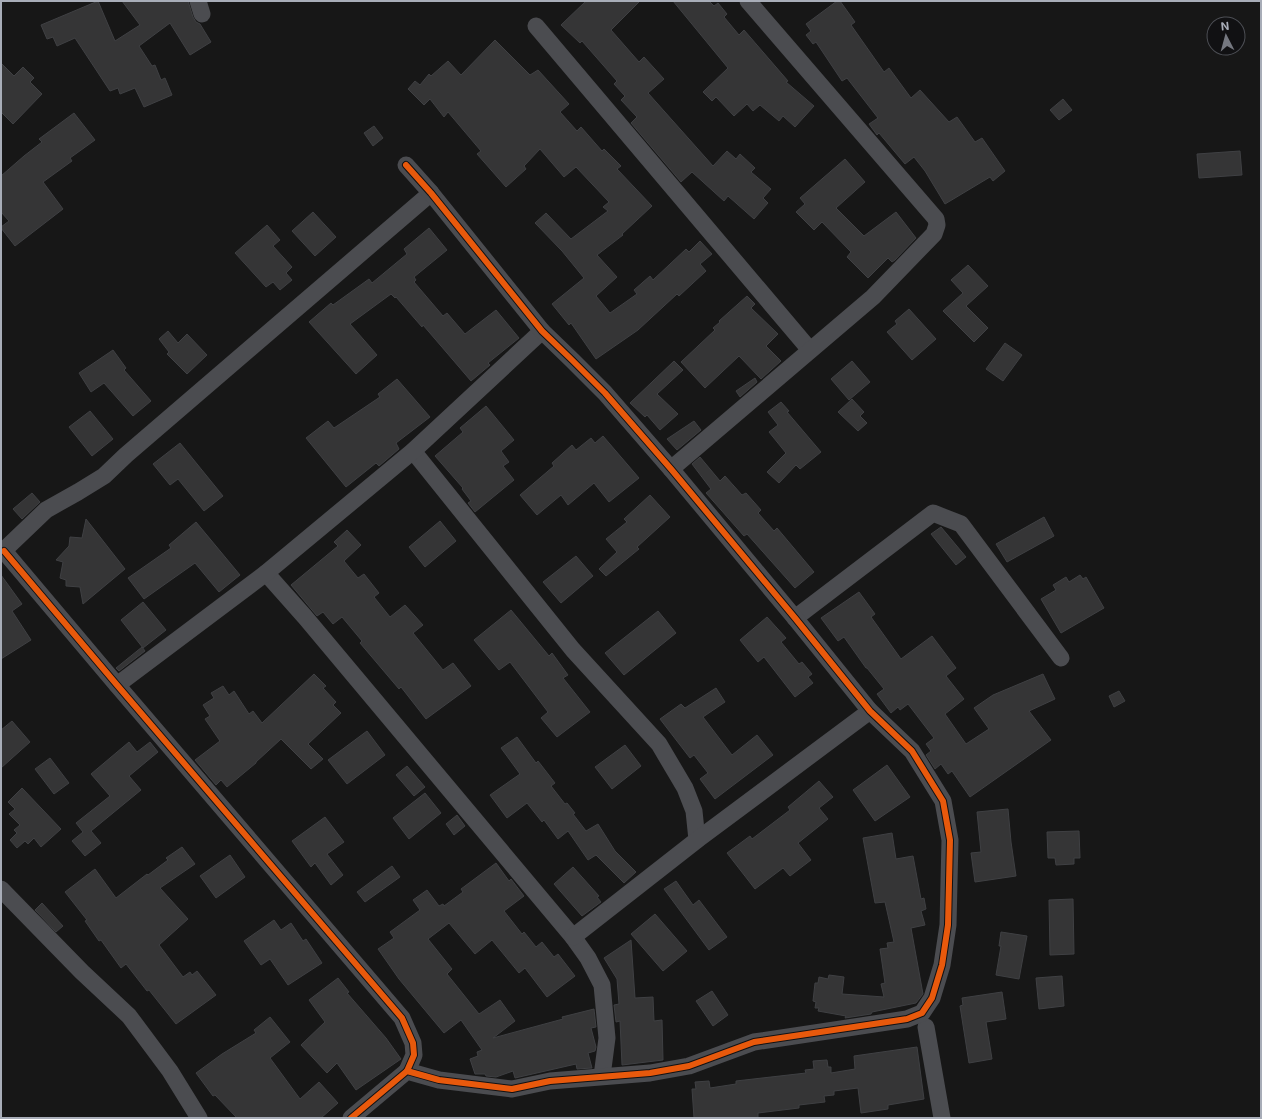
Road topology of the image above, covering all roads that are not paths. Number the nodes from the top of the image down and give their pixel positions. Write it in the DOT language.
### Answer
graph roads {
  1 [pos="748,1"];
  2 [pos="536,26"];
  3 [pos="406,165"];
  4 [pos="431,193"];
  5 [pos="542,331"];
  6 [pos="810,350"];
  7 [pos="413,451"];
  8 [pos="671,469"];
  9 [pos="3,552"];
  10 [pos="266,573"];
  11 [pos="795,618"];
  12 [pos="1061,658"];
  13 [pos="117,686"];
  14 [pos="870,711"];
  15 [pos="697,840"];
  16 [pos="1,889"];
  17 [pos="572,937"];
  18 [pos="926,1027"];
  19 [pos="407,1071"];
  20 [pos="602,1076"];
  21 [pos="199,1118"];
  22 [pos="351,1118"];
  23 [pos="942,1118"];
  1 -- 6 [label="street"];
  2 -- 6 [label="street"];
  3 -- 4 [label="street"];
  4 -- 5 [label="street"];
  4 -- 9 [label="street"];
  5 -- 7 [label="street"];
  5 -- 8 [label="street"];
  6 -- 8 [label="street"];
  7 -- 10 [label="street"];
  7 -- 15 [label="street"];
  8 -- 11 [label="street"];
  9 -- 13 [label="street"];
  10 -- 13 [label="street"];
  10 -- 17 [label="street"];
  11 -- 12 [label="street"];
  11 -- 14 [label="street"];
  13 -- 19 [label="street"];
  14 -- 15 [label="street"];
  14 -- 20 [label="street"];
  15 -- 17 [label="street"];
  16 -- 21 [label="street"];
  17 -- 20 [label="street"];
  18 -- 23 [label="street"];
  19 -- 20 [label="street"];
  19 -- 22 [label="street"];
}
